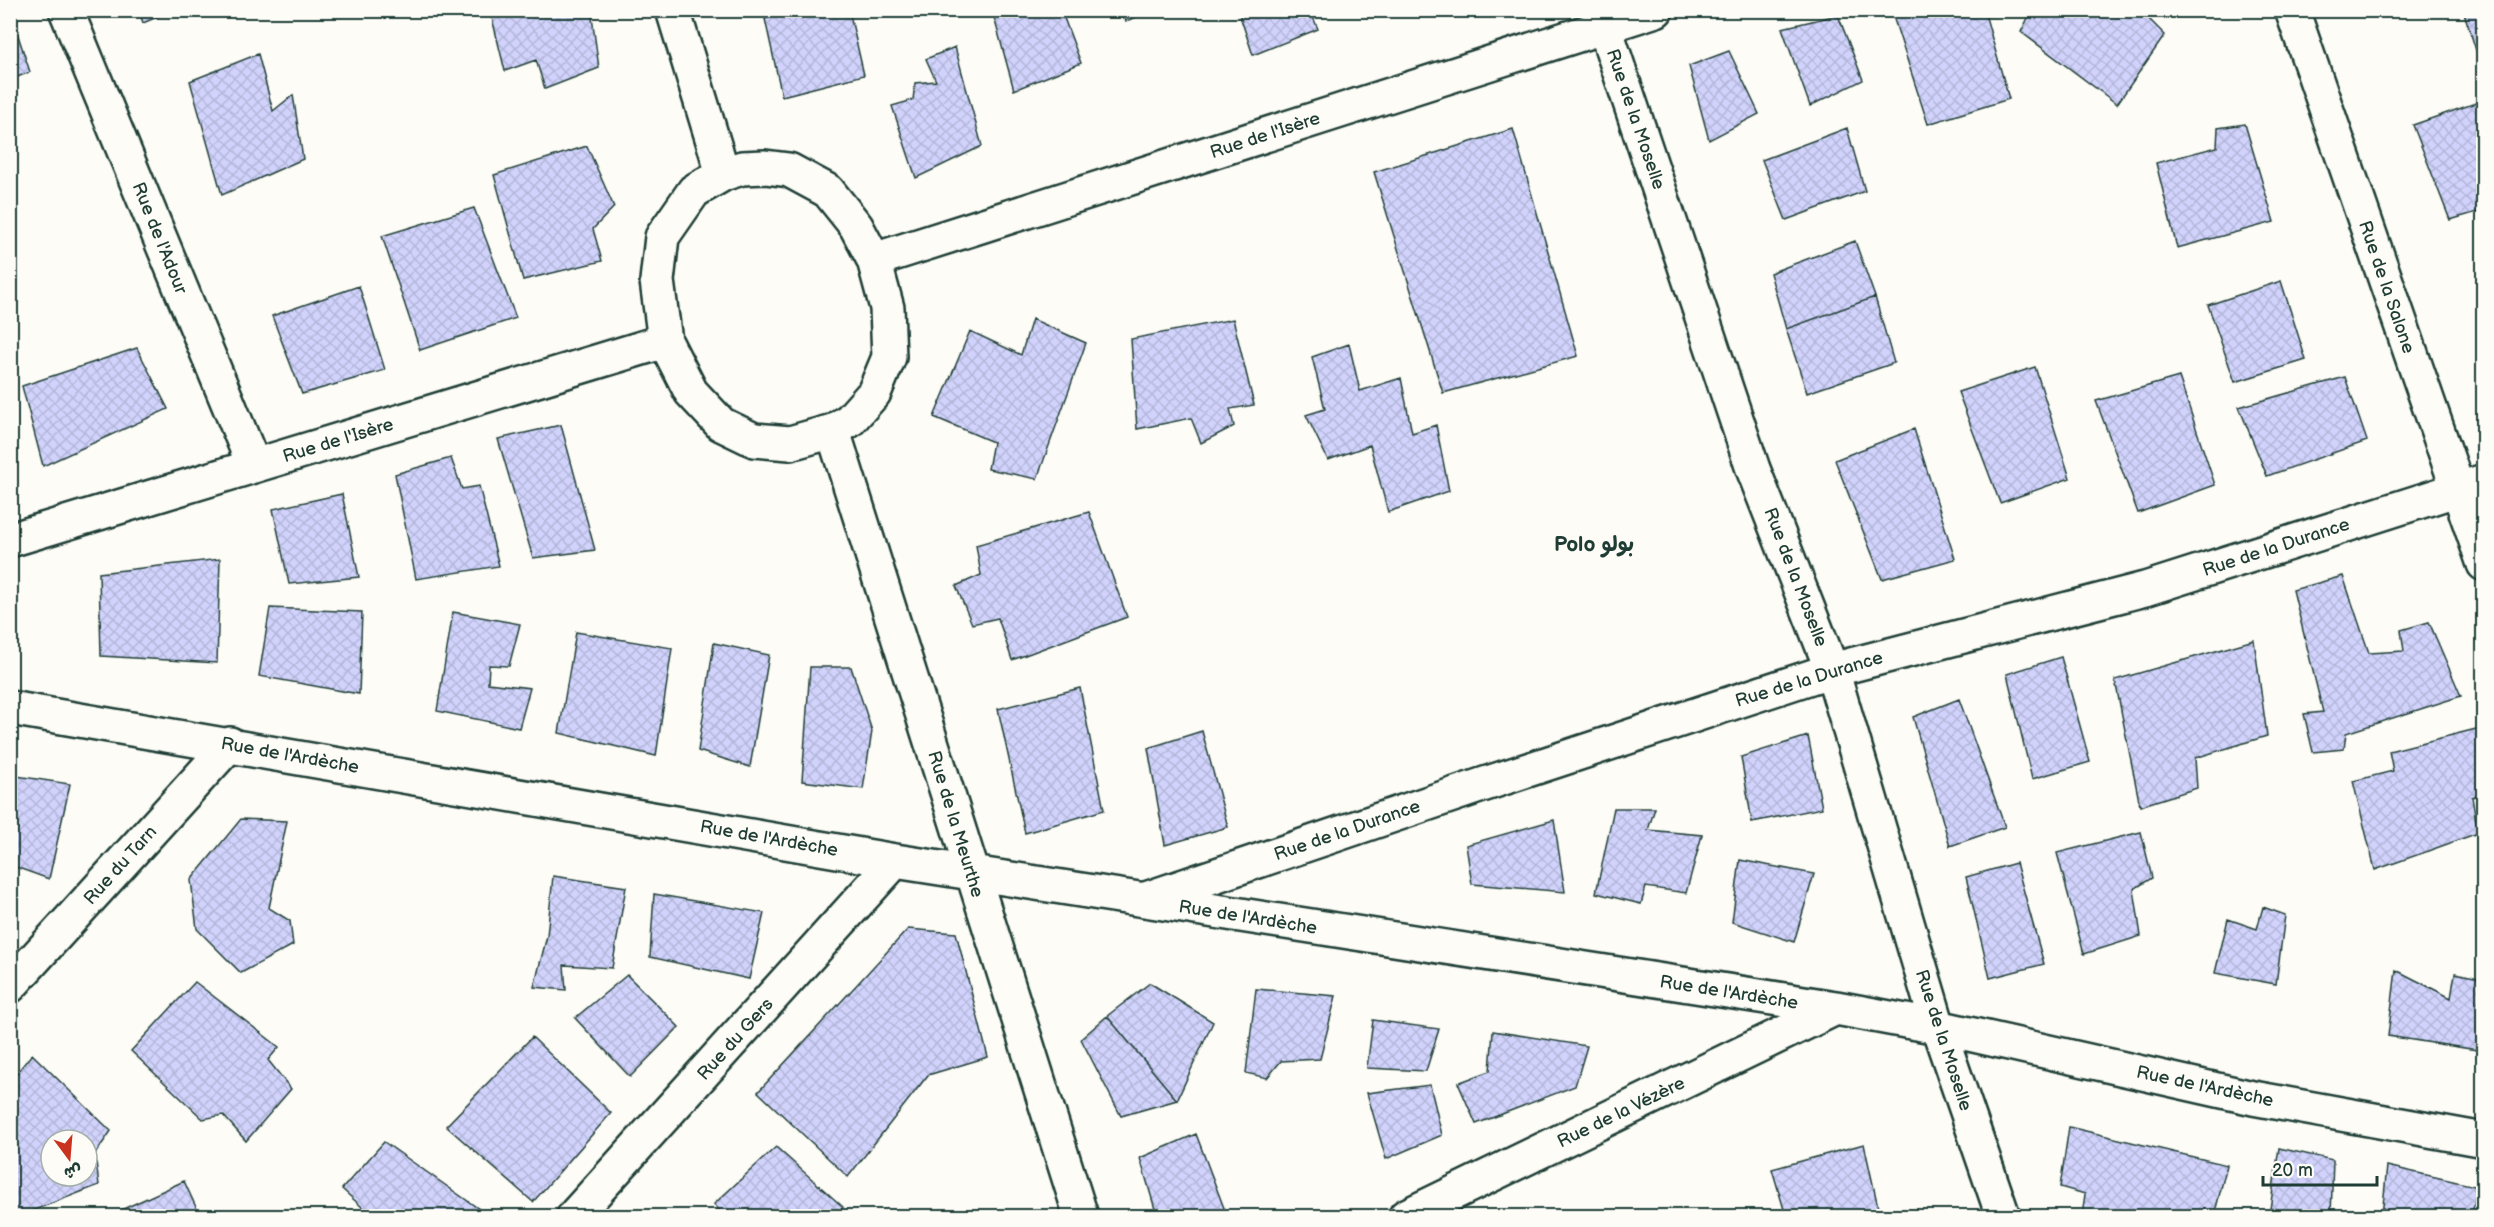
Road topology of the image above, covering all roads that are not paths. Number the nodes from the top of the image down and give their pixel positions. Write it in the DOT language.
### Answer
graph roads {
  1 [pos="66,10"];
  2 [pos="673,10"];
  3 [pos="1656,10"];
  4 [pos="2292,10"];
  5 [pos="1602,19"];
  6 [pos="723,174"];
  7 [pos="874,260"];
  8 [pos="665,341"];
  9 [pos="833,431"];
  10 [pos="254,466"];
  11 [pos="2470,485"];
  12 [pos="10,540"];
  13 [pos="2484,564"];
  14 [pos="1832,670"];
  15 [pos="10,708"];
  16 [pos="230,744"];
  17 [pos="895,861"];
  18 [pos="970,870"];
  19 [pos="1141,901"];
  20 [pos="10,986"];
  21 [pos="1836,1008"];
  22 [pos="1938,1027"];
  23 [pos="2484,1140"];
  24 [pos="574,1216"];
  25 [pos="1081,1216"];
  26 [pos="1406,1216"];
  27 [pos="2003,1216"];
  1 -- 10 [label="street, Rue de l'Adour"];
  2 -- 6 [label="street"];
  3 -- 5 [label="street, Rue de l'Isère"];
  4 -- 11 [label="street, Rue de la Salone"];
  5 -- 7 [label="street, Rue de l'Isère"];
  5 -- 14 [label="street, Rue de la Moselle"];
  6 -- 7 [label="street"];
  6 -- 8 [label="street"];
  7 -- 9 [label="street"];
  8 -- 9 [label="street"];
  8 -- 10 [label="street, Rue de l'Isère"];
  9 -- 18 [label="street, Rue de la Meurthe"];
  10 -- 12 [label="street, Rue de l'Isère"];
  11 -- 13 [label="street, Rue de la Salone"];
  11 -- 14 [label="street, Rue de la Durance"];
  14 -- 19 [label="street, Rue de la Durance"];
  14 -- 22 [label="street, Rue de la Moselle"];
  15 -- 16 [label="street, Rue de l'Ardèche"];
  16 -- 17 [label="street, Rue de l'Ardèche"];
  16 -- 20 [label="street, Rue du Tarn"];
  17 -- 18 [label="street, Rue de l'Ardèche"];
  17 -- 24 [label="street, Rue du Gers"];
  18 -- 19 [label="street, Rue de l'Ardèche"];
  18 -- 25 [label="street, Rue de la Meurthe"];
  19 -- 21 [label="street, Rue de l'Ardèche"];
  21 -- 22 [label="street, Rue de l'Ardèche"];
  21 -- 26 [label="street, Rue de la Vézère"];
  22 -- 23 [label="street, Rue de l'Ardèche"];
  22 -- 27 [label="street, Rue de la Moselle"];
}
